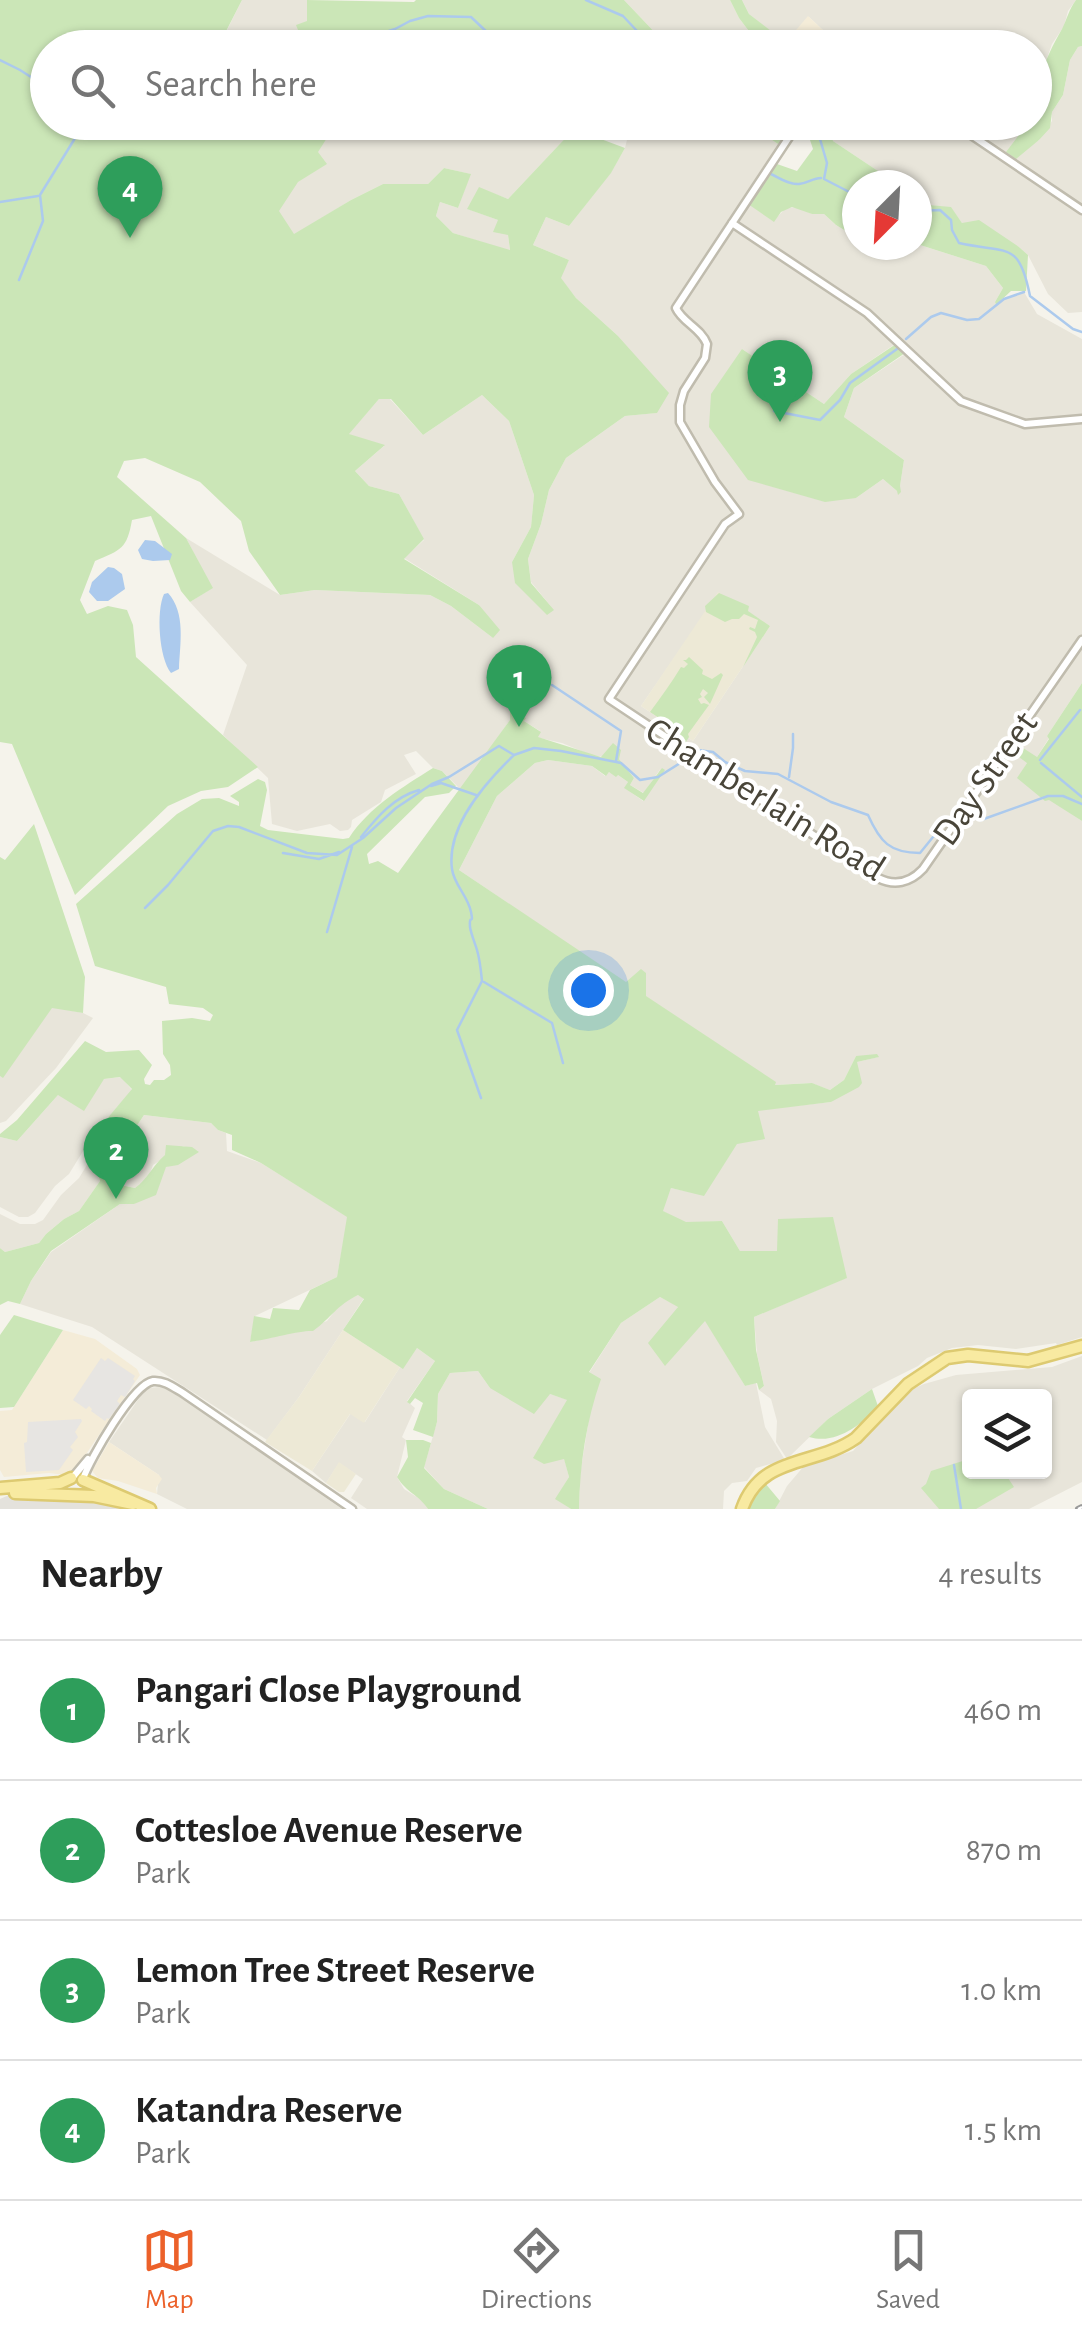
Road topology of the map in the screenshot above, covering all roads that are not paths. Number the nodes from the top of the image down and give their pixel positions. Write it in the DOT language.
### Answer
graph roads {
  1 [pos="788,140"];
  2 [pos="979,140"];
  3 [pos="1082,210"];
  4 [pos="732,223"];
  5 [pos="1082,419"];
  6 [pos="1082,640"];
  7 [pos="922,870"];
  8 [pos="1082,1346"];
  9 [pos="78,1482"];
  10 [pos="0,1488"];
  11 [pos="16,1493"];
  12 [pos="0,1496"];
  13 [pos="142,1507"];
  14 [pos="352,1509"];
  15 [pos="742,1509"];
  1 -- 4 [label="street"];
  2 -- 3 [label="street"];
  4 -- 5 [label="street"];
  4 -- 7 [label="street, Chamberlain Road"];
  6 -- 7 [label="street, Day Street"];
  8 -- 15 [label="main road"];
  9 -- 10 [label="main road"];
  9 -- 11 [label="main road"];
  9 -- 13 [label="main road"];
  9 -- 13 [label="main road"];
  9 -- 14 [label="street"];
  11 -- 12 [label="main road"];
  11 -- 13 [label="main road"];
}
